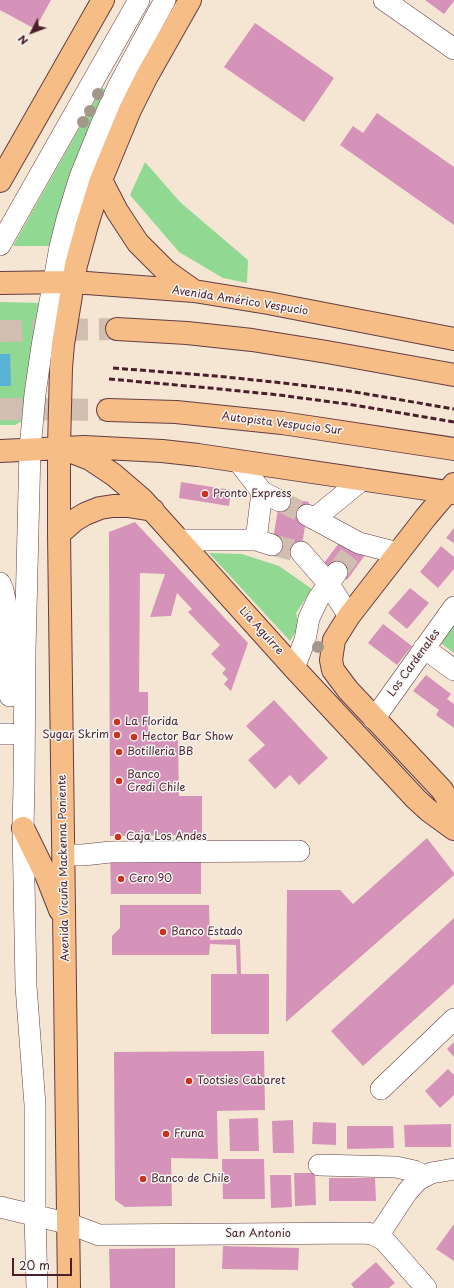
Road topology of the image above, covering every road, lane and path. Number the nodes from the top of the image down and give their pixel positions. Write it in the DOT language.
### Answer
graph roads {
  1 [pos="103,0"];
  2 [pos="139,0"];
  3 [pos="165,0"];
  4 [pos="190,0"];
  5 [pos="384,0"];
  6 [pos="454,49"];
  7 [pos="101,180"];
  8 [pos="0,181"];
  9 [pos="0,245"];
  10 [pos="0,283"];
  11 [pos="63,283"];
  12 [pos="194,291"];
  13 [pos="117,329"];
  14 [pos="454,338"];
  15 [pos="454,376"];
  16 [pos="108,410"];
  17 [pos="59,447"];
  18 [pos="30,449"];
  19 [pos="454,449"];
  20 [pos="0,451"];
  21 [pos="238,461"];
  22 [pos="363,479"];
  23 [pos="452,489"];
  24 [pos="153,510"];
  25 [pos="59,534"];
  26 [pos="180,540"];
  27 [pos="301,552"];
  28 [pos="398,553"];
  29 [pos="333,578"];
  30 [pos="0,583"];
  31 [pos="454,607"];
  32 [pos="349,616"];
  33 [pos="424,648"];
  34 [pos="294,668"];
  35 [pos="454,670"];
  36 [pos="374,719"];
  37 [pos="5,734"];
  38 [pos="454,809"];
  39 [pos="23,828"];
  40 [pos="454,829"];
  41 [pos="299,851"];
  42 [pos="64,855"];
  43 [pos="65,924"];
  44 [pos="454,1019"];
  45 [pos="380,1089"];
  46 [pos="319,1164"];
  47 [pos="454,1169"];
  48 [pos="424,1176"];
  49 [pos="0,1207"];
  50 [pos="35,1215"];
  51 [pos="70,1224"];
  52 [pos="378,1236"];
  53 [pos="37,1288"];
  54 [pos="70,1288"];
  55 [pos="426,1288"];
  1 -- 8 [label="main road"];
  2 -- 9 [label="street"];
  3 -- 11 [label="street"];
  4 -- 7 [label="main road, Avenida Vicuña Mackenna Poniente"];
  5 -- 6 [label="street"];
  7 -- 11 [label="main road, Avenida Vicuña Mackenna Poniente"];
  7 -- 12 [label="main road"];
  10 -- 11 [label="main road, Avenida Américo Vespucio"];
  11 -- 12 [label="main road, Avenida Américo Vespucio"];
  11 -- 17 [label="main road, Avenida Vicuña Mackenna Poniente"];
  11 -- 18 [label="street"];
  12 -- 14 [label="main road, Avenida Américo Vespucio"];
  13 -- 15 [label="main road"];
  16 -- 19 [label="main road, Autopista Vespucio Sur"];
  17 -- 18 [label="main road"];
  17 -- 21 [label="main road"];
  17 -- 24 [label="main road, Lia Aguirre"];
  17 -- 25 [label="main road, Avenida Vicuña Mackenna Poniente"];
  18 -- 20 [label="main road"];
  18 -- 39 [label="street"];
  21 -- 22 [label="main road"];
  21 -- 26 [label="street"];
  22 -- 23 [label="main road"];
  22 -- 28 [label="street"];
  23 -- 28 [label="main road"];
  24 -- 25 [label="main road"];
  24 -- 26 [label="main road, Lia Aguirre"];
  25 -- 42 [label="main road, Avenida Vicuña Mackenna Poniente"];
  26 -- 34 [label="main road, Lia Aguirre"];
  27 -- 29 [label="street"];
  28 -- 32 [label="main road"];
  29 -- 32 [label="street"];
  29 -- 34 [label="street"];
  30 -- 37 [label="street"];
  31 -- 33 [label="street, Los Cardenales"];
  32 -- 36 [label="main road"];
  33 -- 35 [label="street"];
  33 -- 36 [label="street, Los Cardenales"];
  34 -- 40 [label="main road, Lia Aguirre"];
  36 -- 38 [label="main road"];
  37 -- 39 [label="street"];
  39 -- 43 [label="main road"];
  39 -- 50 [label="street"];
  41 -- 42 [label="street"];
  42 -- 43 [label="main road, Avenida Vicuña Mackenna Poniente"];
  43 -- 51 [label="main road, Avenida Vicuña Mackenna Poniente"];
  44 -- 45 [label="street"];
  46 -- 48 [label="street"];
  47 -- 48 [label="street"];
  48 -- 52 [label="street"];
  49 -- 50 [label="street, San Antonio"];
  50 -- 51 [label="street, San Antonio"];
  50 -- 53 [label="street"];
  51 -- 52 [label="street, San Antonio"];
  51 -- 54 [label="main road, Avenida Vicuña Mackenna Poniente"];
  52 -- 55 [label="street"];
}
